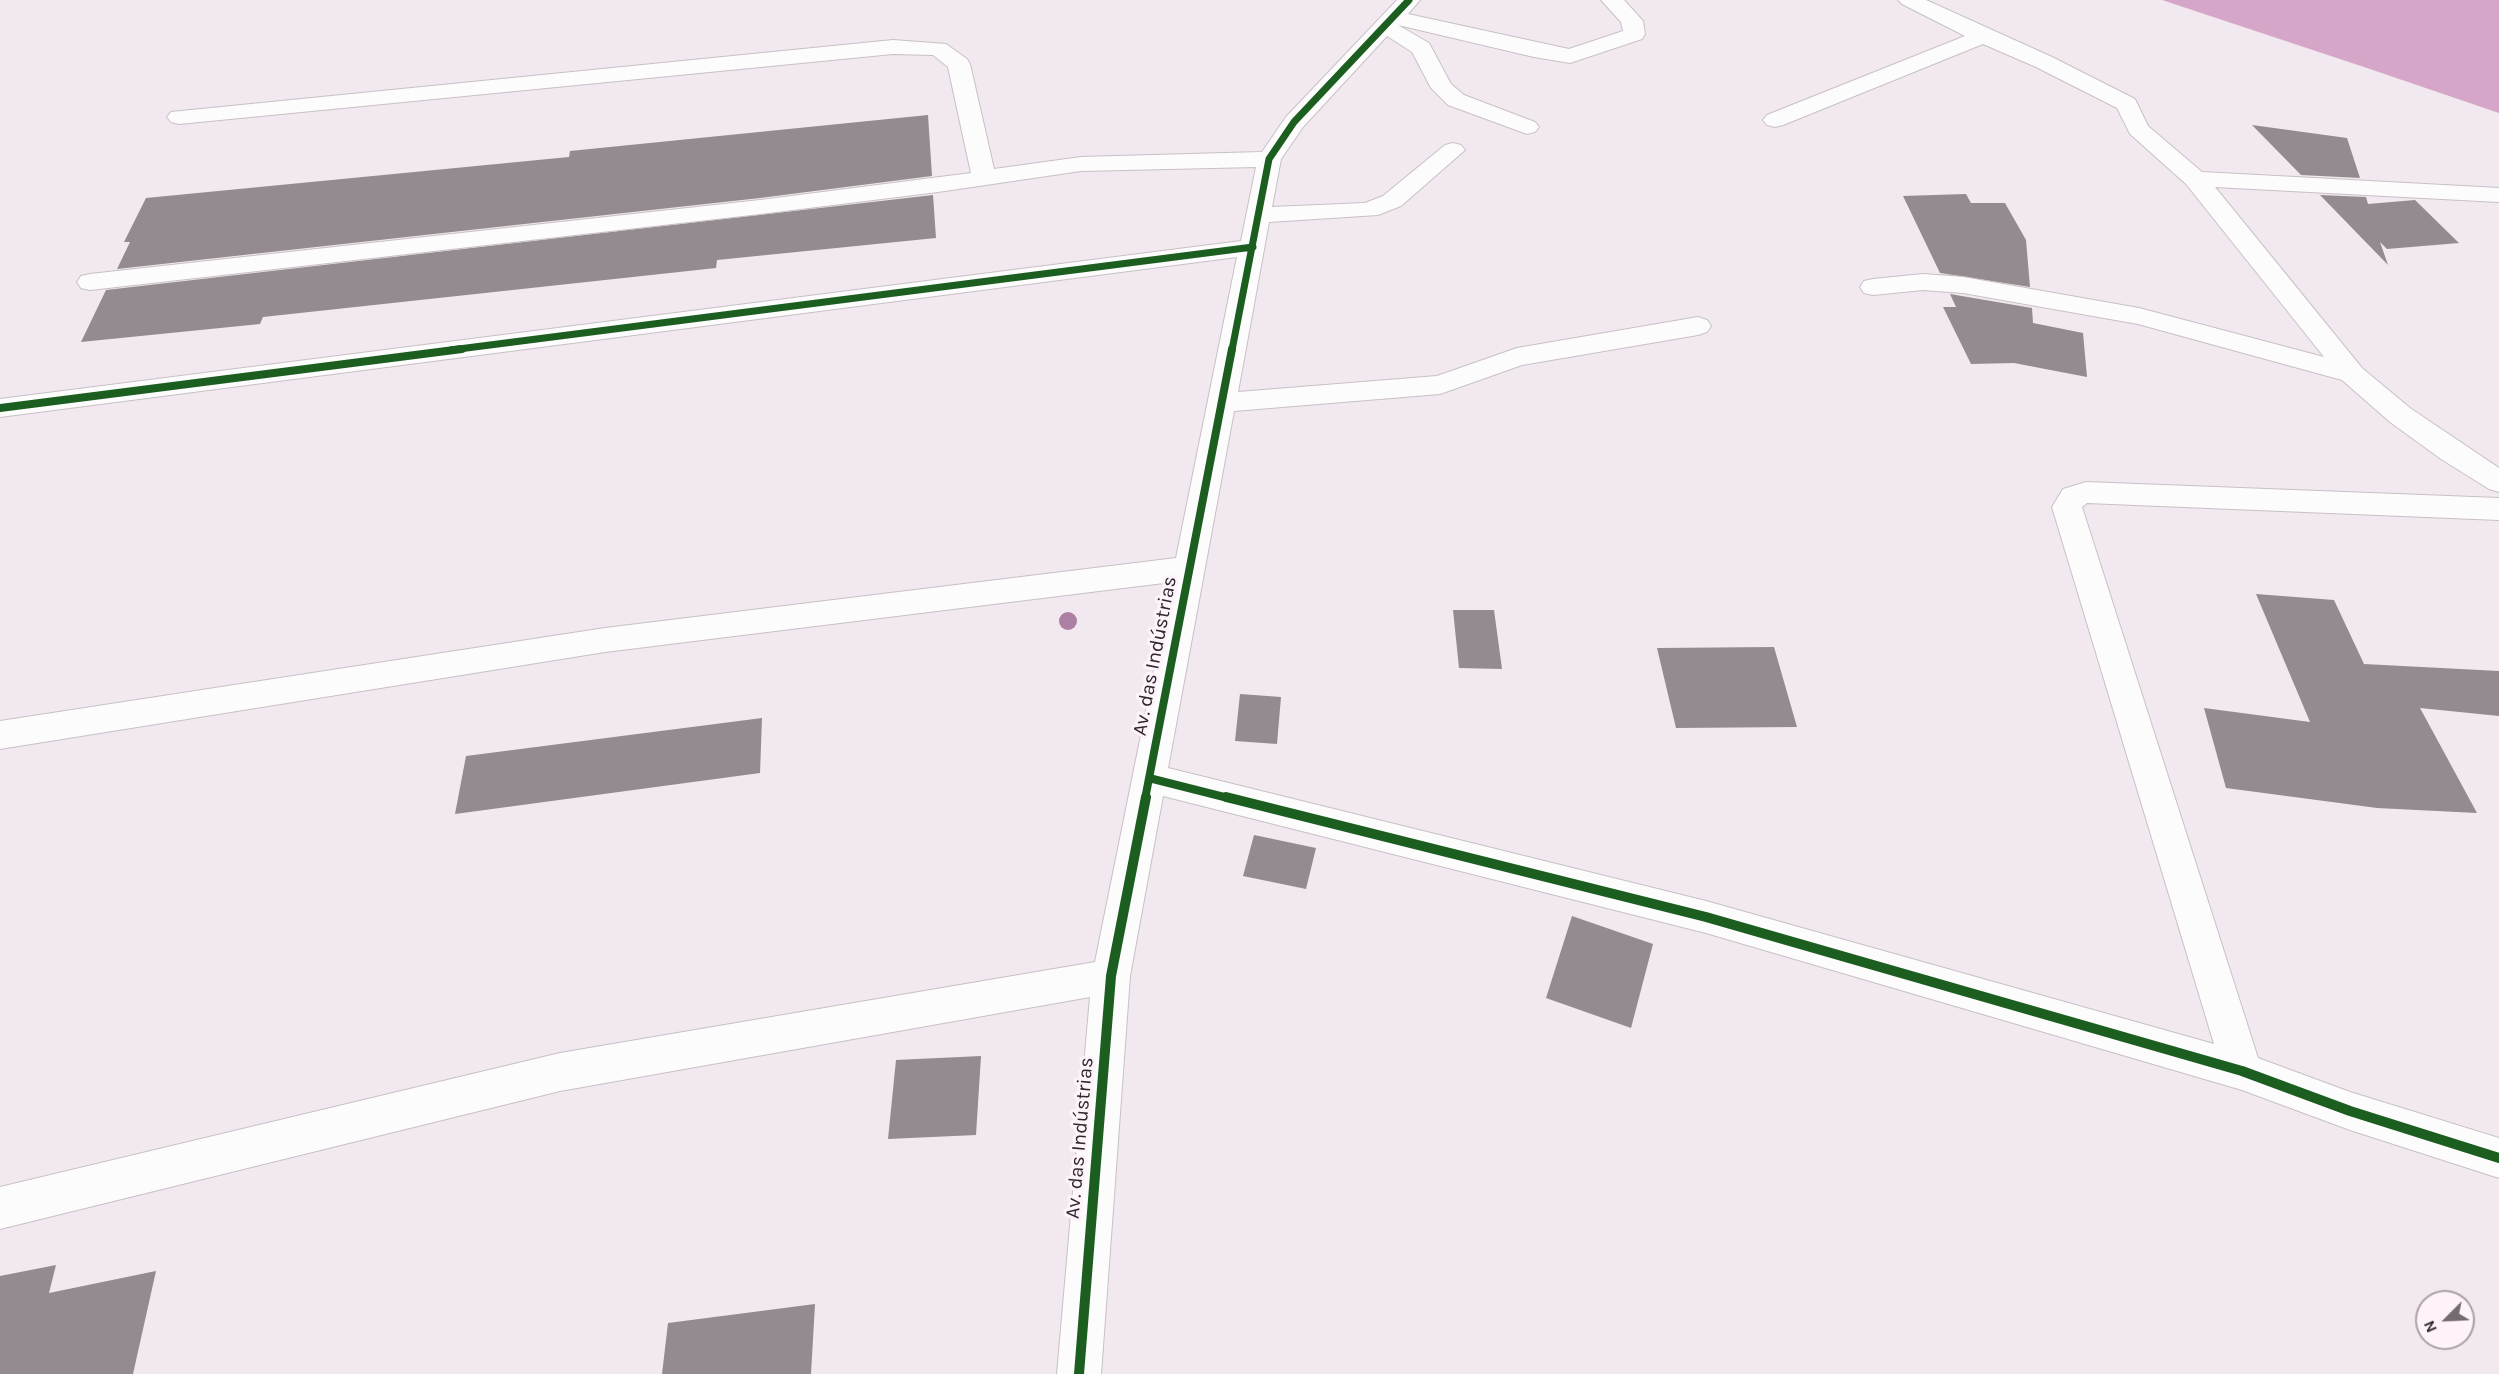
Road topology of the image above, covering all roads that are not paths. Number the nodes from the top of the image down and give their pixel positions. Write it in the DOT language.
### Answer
graph roads {
  1 [pos="1612,0"];
  2 [pos="1909,0"];
  3 [pos="1396,14"];
  4 [pos="1983,36"];
  5 [pos="179,117"];
  6 [pos="1775,120"];
  7 [pos="1527,127"];
  8 [pos="1453,150"];
  9 [pos="1269,159"];
  10 [pos="984,178"];
  11 [pos="2195,179"];
  12 [pos="2499,195"];
  13 [pos="1259,215"];
  14 [pos="1253,247"];
  15 [pos="90,282"];
  16 [pos="1873,287"];
  17 [pos="1698,326"];
  18 [pos="2352,374"];
  19 [pos="1223,403"];
  20 [pos="0,408"];
  21 [pos="2499,482"];
  22 [pos="2499,509"];
  23 [pos="1191,568"];
  24 [pos="0,735"];
  25 [pos="1149,778"];
  26 [pos="1111,976"];
  27 [pos="2241,1071"];
  28 [pos="2499,1158"];
  29 [pos="0,1208"];
  30 [pos="1079,1374"];
  1 -- 3 [label="street"];
  2 -- 4 [label="street"];
  3 -- 7 [label="street"];
  3 -- 9 [label="street, Av. das Indústrias"];
  4 -- 6 [label="street"];
  4 -- 11 [label="street"];
  5 -- 10 [label="street"];
  8 -- 13 [label="street"];
  9 -- 10 [label="street"];
  9 -- 13 [label="street, Av. das Indústrias"];
  10 -- 15 [label="street"];
  11 -- 12 [label="street"];
  11 -- 18 [label="street"];
  13 -- 14 [label="street, Av. das Indústrias"];
  14 -- 19 [label="street, Av. das Indústrias"];
  14 -- 20 [label="street"];
  16 -- 18 [label="street"];
  17 -- 19 [label="street"];
  18 -- 21 [label="street"];
  19 -- 23 [label="street, Av. das Indústrias"];
  22 -- 27 [label="street"];
  23 -- 24 [label="street"];
  23 -- 25 [label="street, Av. das Indústrias"];
  25 -- 26 [label="street, Av. das Indústrias"];
  25 -- 27 [label="street"];
  26 -- 29 [label="street"];
  26 -- 30 [label="street, Av. das Indústrias"];
  27 -- 28 [label="street"];
}
